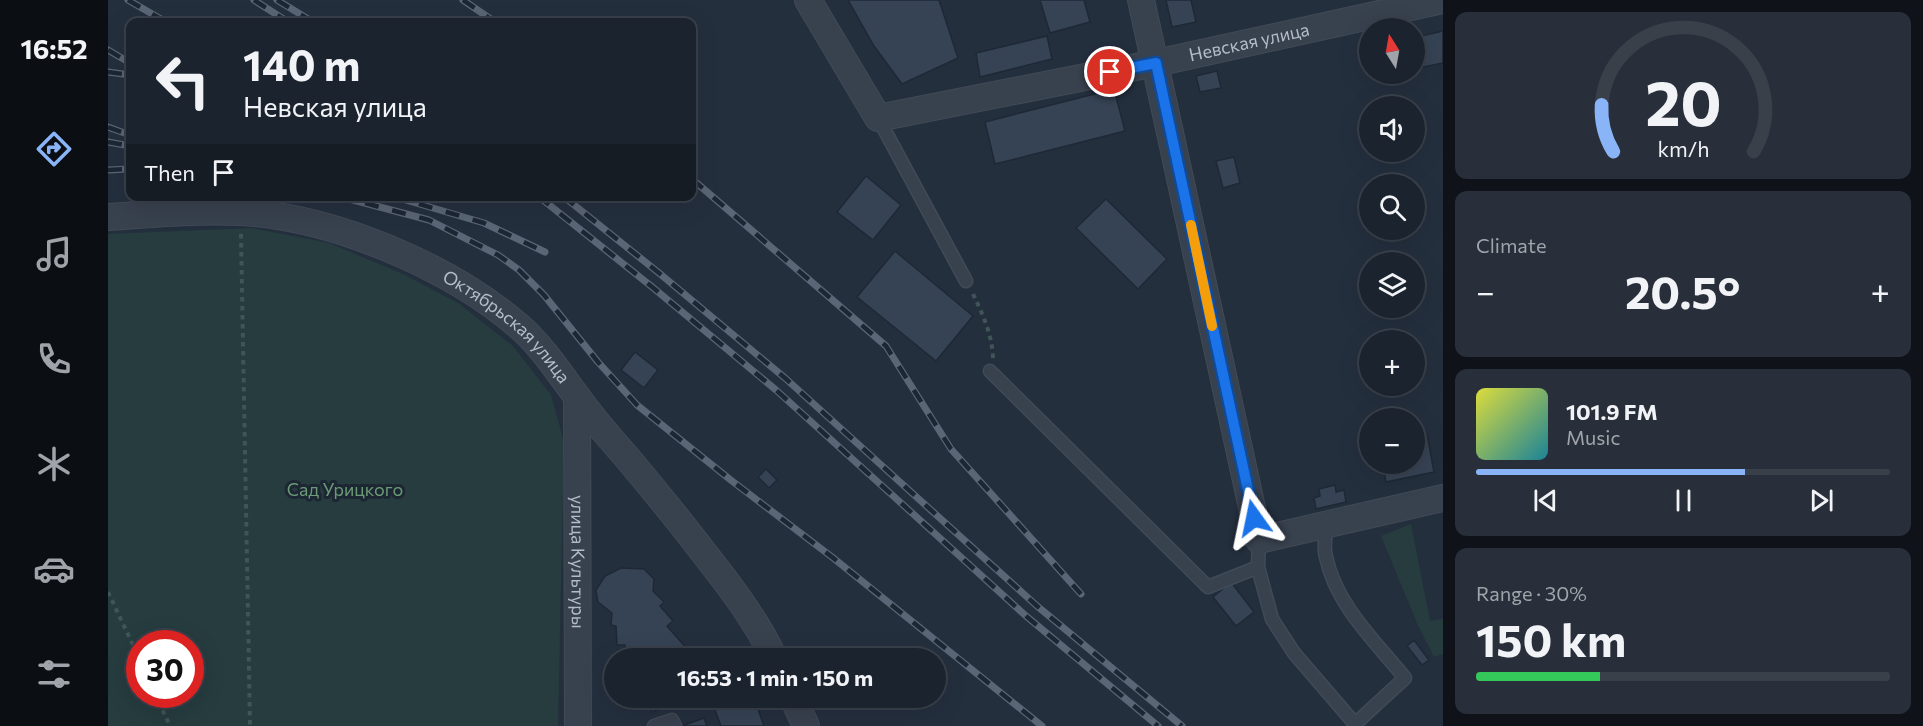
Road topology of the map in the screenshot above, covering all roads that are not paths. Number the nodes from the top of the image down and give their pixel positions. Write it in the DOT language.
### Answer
graph roads {
  1 [pos="808,0"];
  2 [pos="1142,0"];
  3 [pos="1443,0"];
  4 [pos="1156,63"];
  5 [pos="878,118"];
  6 [pos="108,217"];
  7 [pos="966,281"];
  8 [pos="990,371"];
  9 [pos="577,397"];
  10 [pos="1443,498"];
  11 [pos="1326,525"];
  12 [pos="1258,540"];
  13 [pos="1258,567"];
  14 [pos="768,648"];
  15 [pos="798,708"];
  16 [pos="578,726"];
  17 [pos="654,726"];
  18 [pos="675,726"];
  19 [pos="806,726"];
  1 -- 5 [label="street"];
  2 -- 4 [label="street"];
  3 -- 4 [label="street, Невская улица"];
  4 -- 5 [label="street, Невская улица"];
  4 -- 12 [label="street"];
  5 -- 7 [label="lane"];
  6 -- 9 [label="street, Октябрьская улица"];
  8 -- 13 [label="lane"];
  9 -- 14 [label="street, Октябрьская улица"];
  9 -- 16 [label="street, улица Культуры"];
  10 -- 11 [label="street"];
  11 -- 12 [label="street"];
  11 -- 13 [label="lane"];
  12 -- 13 [label="lane"];
  15 -- 19 [label="street"];
  17 -- 18 [label="lane"];
}
